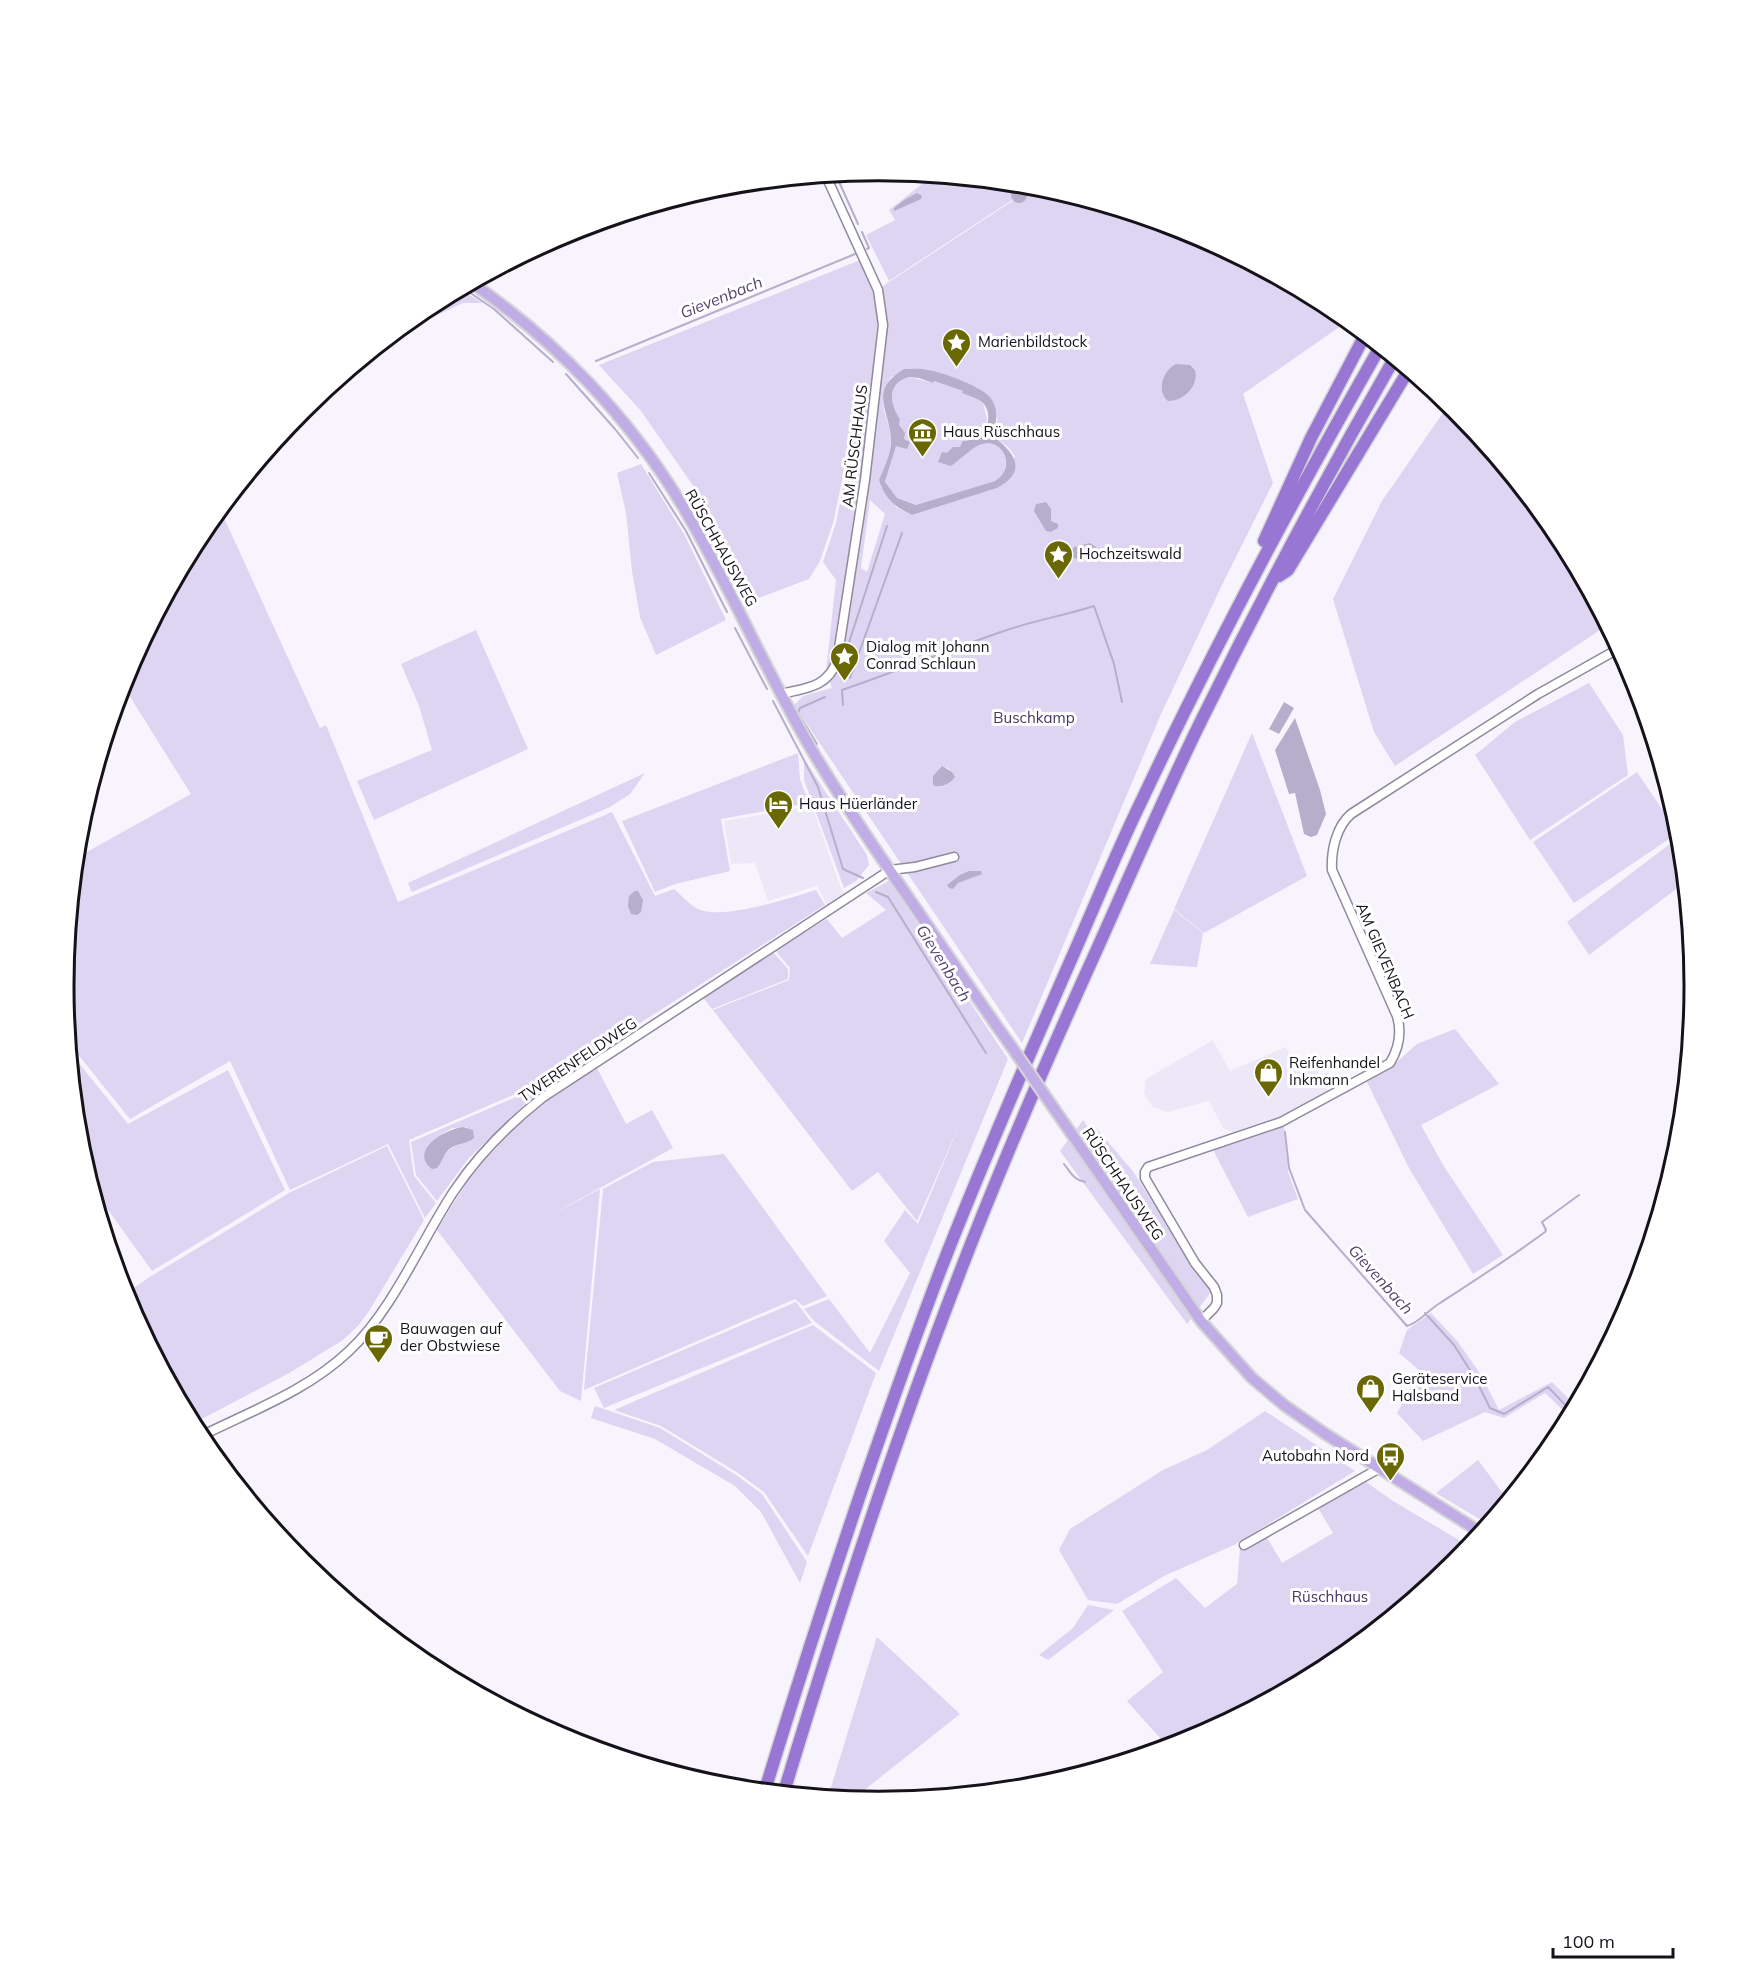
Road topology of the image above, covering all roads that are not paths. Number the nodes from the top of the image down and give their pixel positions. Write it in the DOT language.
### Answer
graph roads {
  1 [pos="829,183"];
  2 [pos="478,288"];
  3 [pos="1361,342"];
  4 [pos="1377,353"];
  5 [pos="1390,365"];
  6 [pos="1404,377"];
  7 [pos="1271,582"];
  8 [pos="1250,584"];
  9 [pos="1611,653"];
  10 [pos="781,694"];
  11 [pos="954,857"];
  12 [pos="890,870"];
  13 [pos="1201,1322"];
  14 [pos="209,1432"];
  15 [pos="1378,1469"];
  16 [pos="1474,1528"];
  17 [pos="1244,1545"];
  18 [pos="767,1783"];
  19 [pos="786,1785"];
  1 -- 10 [label="street, AM RÜSCHHAUS"];
  2 -- 10 [label="main road, RÜSCHHAUSWEG"];
  3 -- 8 [label="highway"];
  4 -- 8 [label="highway"];
  5 -- 7 [label="highway"];
  6 -- 7 [label="highway"];
  7 -- 19 [label="highway"];
  8 -- 18 [label="highway"];
  9 -- 13 [label="street, AM GIEVENBACH"];
  10 -- 12 [label="main road, RÜSCHHAUSWEG"];
  11 -- 12 [label="street"];
  12 -- 13 [label="main road, RÜSCHHAUSWEG, bridge"];
  12 -- 14 [label="street, TWERENFELDWEG"];
  13 -- 15 [label="main road, RÜSCHHAUSWEG"];
  15 -- 16 [label="main road, RÜSCHHAUSWEG"];
  15 -- 17 [label="street"];
}
